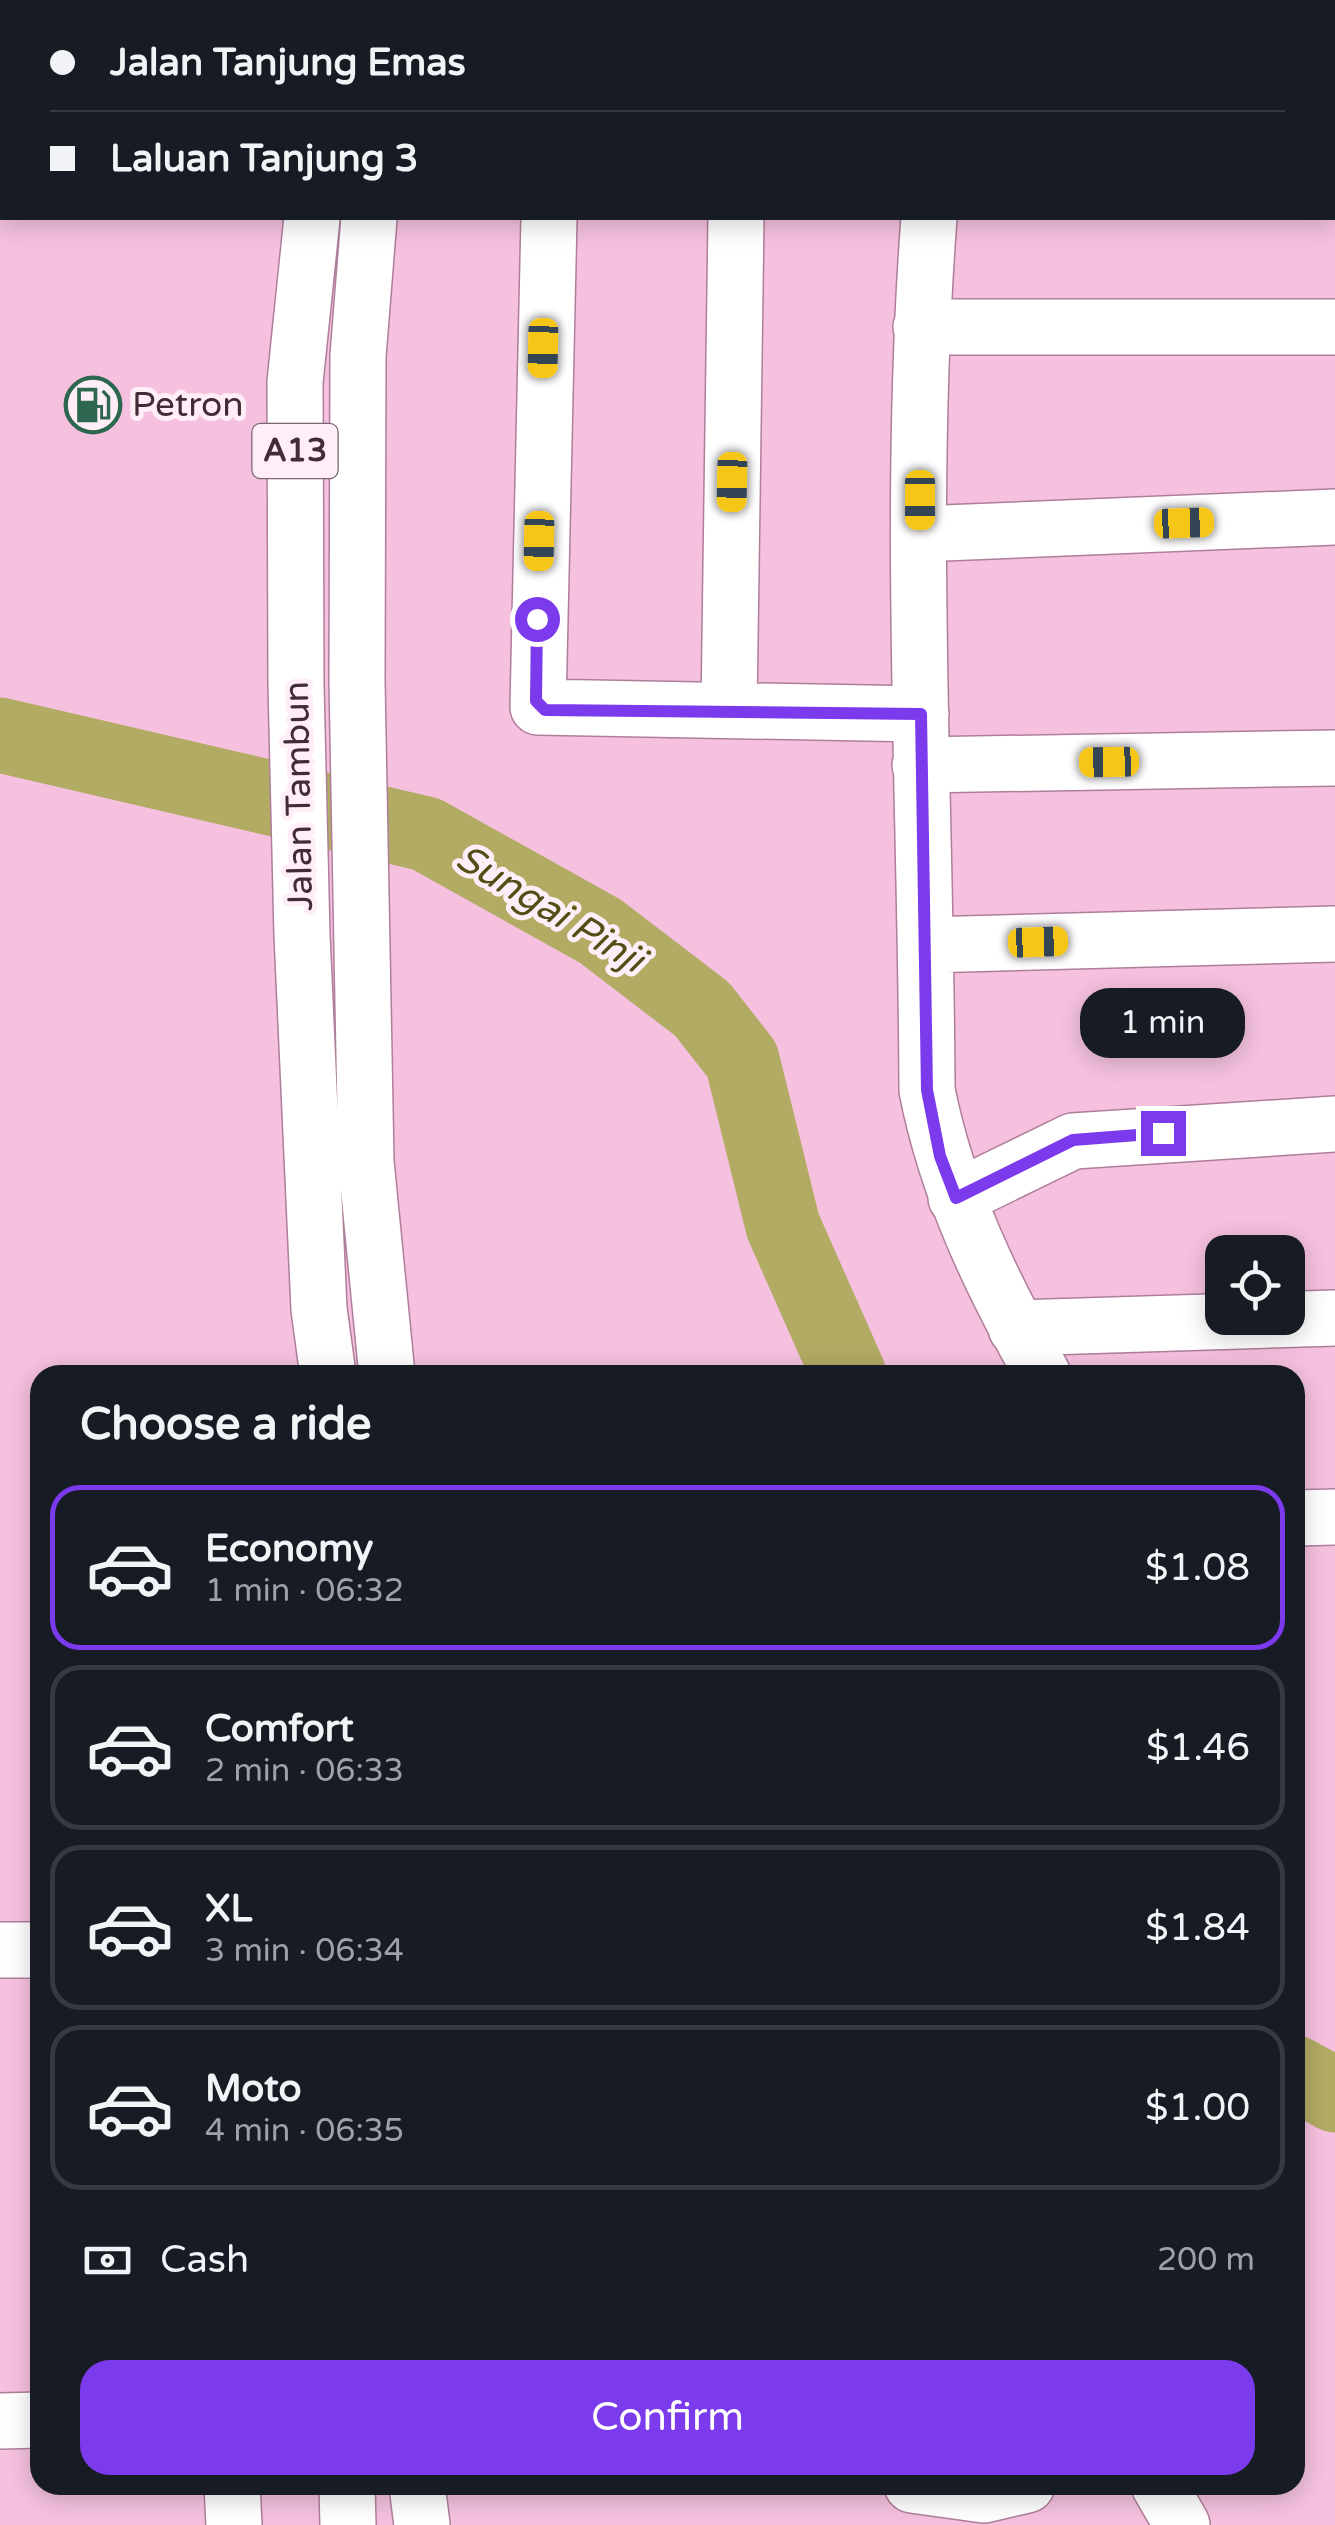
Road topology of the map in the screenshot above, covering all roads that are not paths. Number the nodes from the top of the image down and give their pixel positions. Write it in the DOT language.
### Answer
graph roads {
  1 [pos="312,220"];
  2 [pos="369,220"];
  3 [pos="548,220"];
  4 [pos="736,220"];
  5 [pos="929,220"];
  6 [pos="921,327"];
  7 [pos="1335,327"];
  8 [pos="1335,517"];
  9 [pos="920,534"];
  10 [pos="729,710"];
  11 [pos="920,740"];
  12 [pos="1335,758"];
  13 [pos="1335,934"];
  14 [pos="926,945"];
  15 [pos="1335,1124"];
  16 [pos="956,1198"];
  17 [pos="1335,1318"];
  18 [pos="1016,1328"];
  19 [pos="327,1365"];
  20 [pos="385,1365"];
  21 [pos="1037,1365"];
  22 [pos="1335,1516"];
  23 [pos="1305,1518"];
  24 [pos="0,1950"];
  25 [pos="30,1950"];
  26 [pos="0,2383"];
  27 [pos="30,2383"];
  28 [pos="30,2420"];
  29 [pos="0,2421"];
  30 [pos="232,2495"];
  31 [pos="348,2495"];
  32 [pos="416,2495"];
  33 [pos="418,2495"];
  34 [pos="1165,2495"];
  35 [pos="234,2525"];
  36 [pos="348,2525"];
  37 [pos="414,2525"];
  38 [pos="422,2525"];
  39 [pos="1182,2525"];
  1 -- 19 [label="street, Jalan Tambun / A13"];
  2 -- 20 [label="street, Jalan Tambun / A13"];
  3 -- 10 [label="street"];
  4 -- 10 [label="street"];
  5 -- 6 [label="street"];
  6 -- 7 [label="street"];
  6 -- 9 [label="street"];
  8 -- 9 [label="street"];
  9 -- 11 [label="street"];
  10 -- 11 [label="street"];
  11 -- 12 [label="street"];
  11 -- 14 [label="street"];
  13 -- 14 [label="street"];
  14 -- 16 [label="street"];
  15 -- 16 [label="street"];
  16 -- 18 [label="street"];
  17 -- 18 [label="street"];
  18 -- 21 [label="street"];
  22 -- 23 [label="street"];
  24 -- 25 [label="street"];
  26 -- 27 [label="street"];
  28 -- 29 [label="street"];
  30 -- 35 [label="street"];
  31 -- 36 [label="street"];
  32 -- 37 [label="street"];
  33 -- 38 [label="street"];
  34 -- 39 [label="street"];
}
